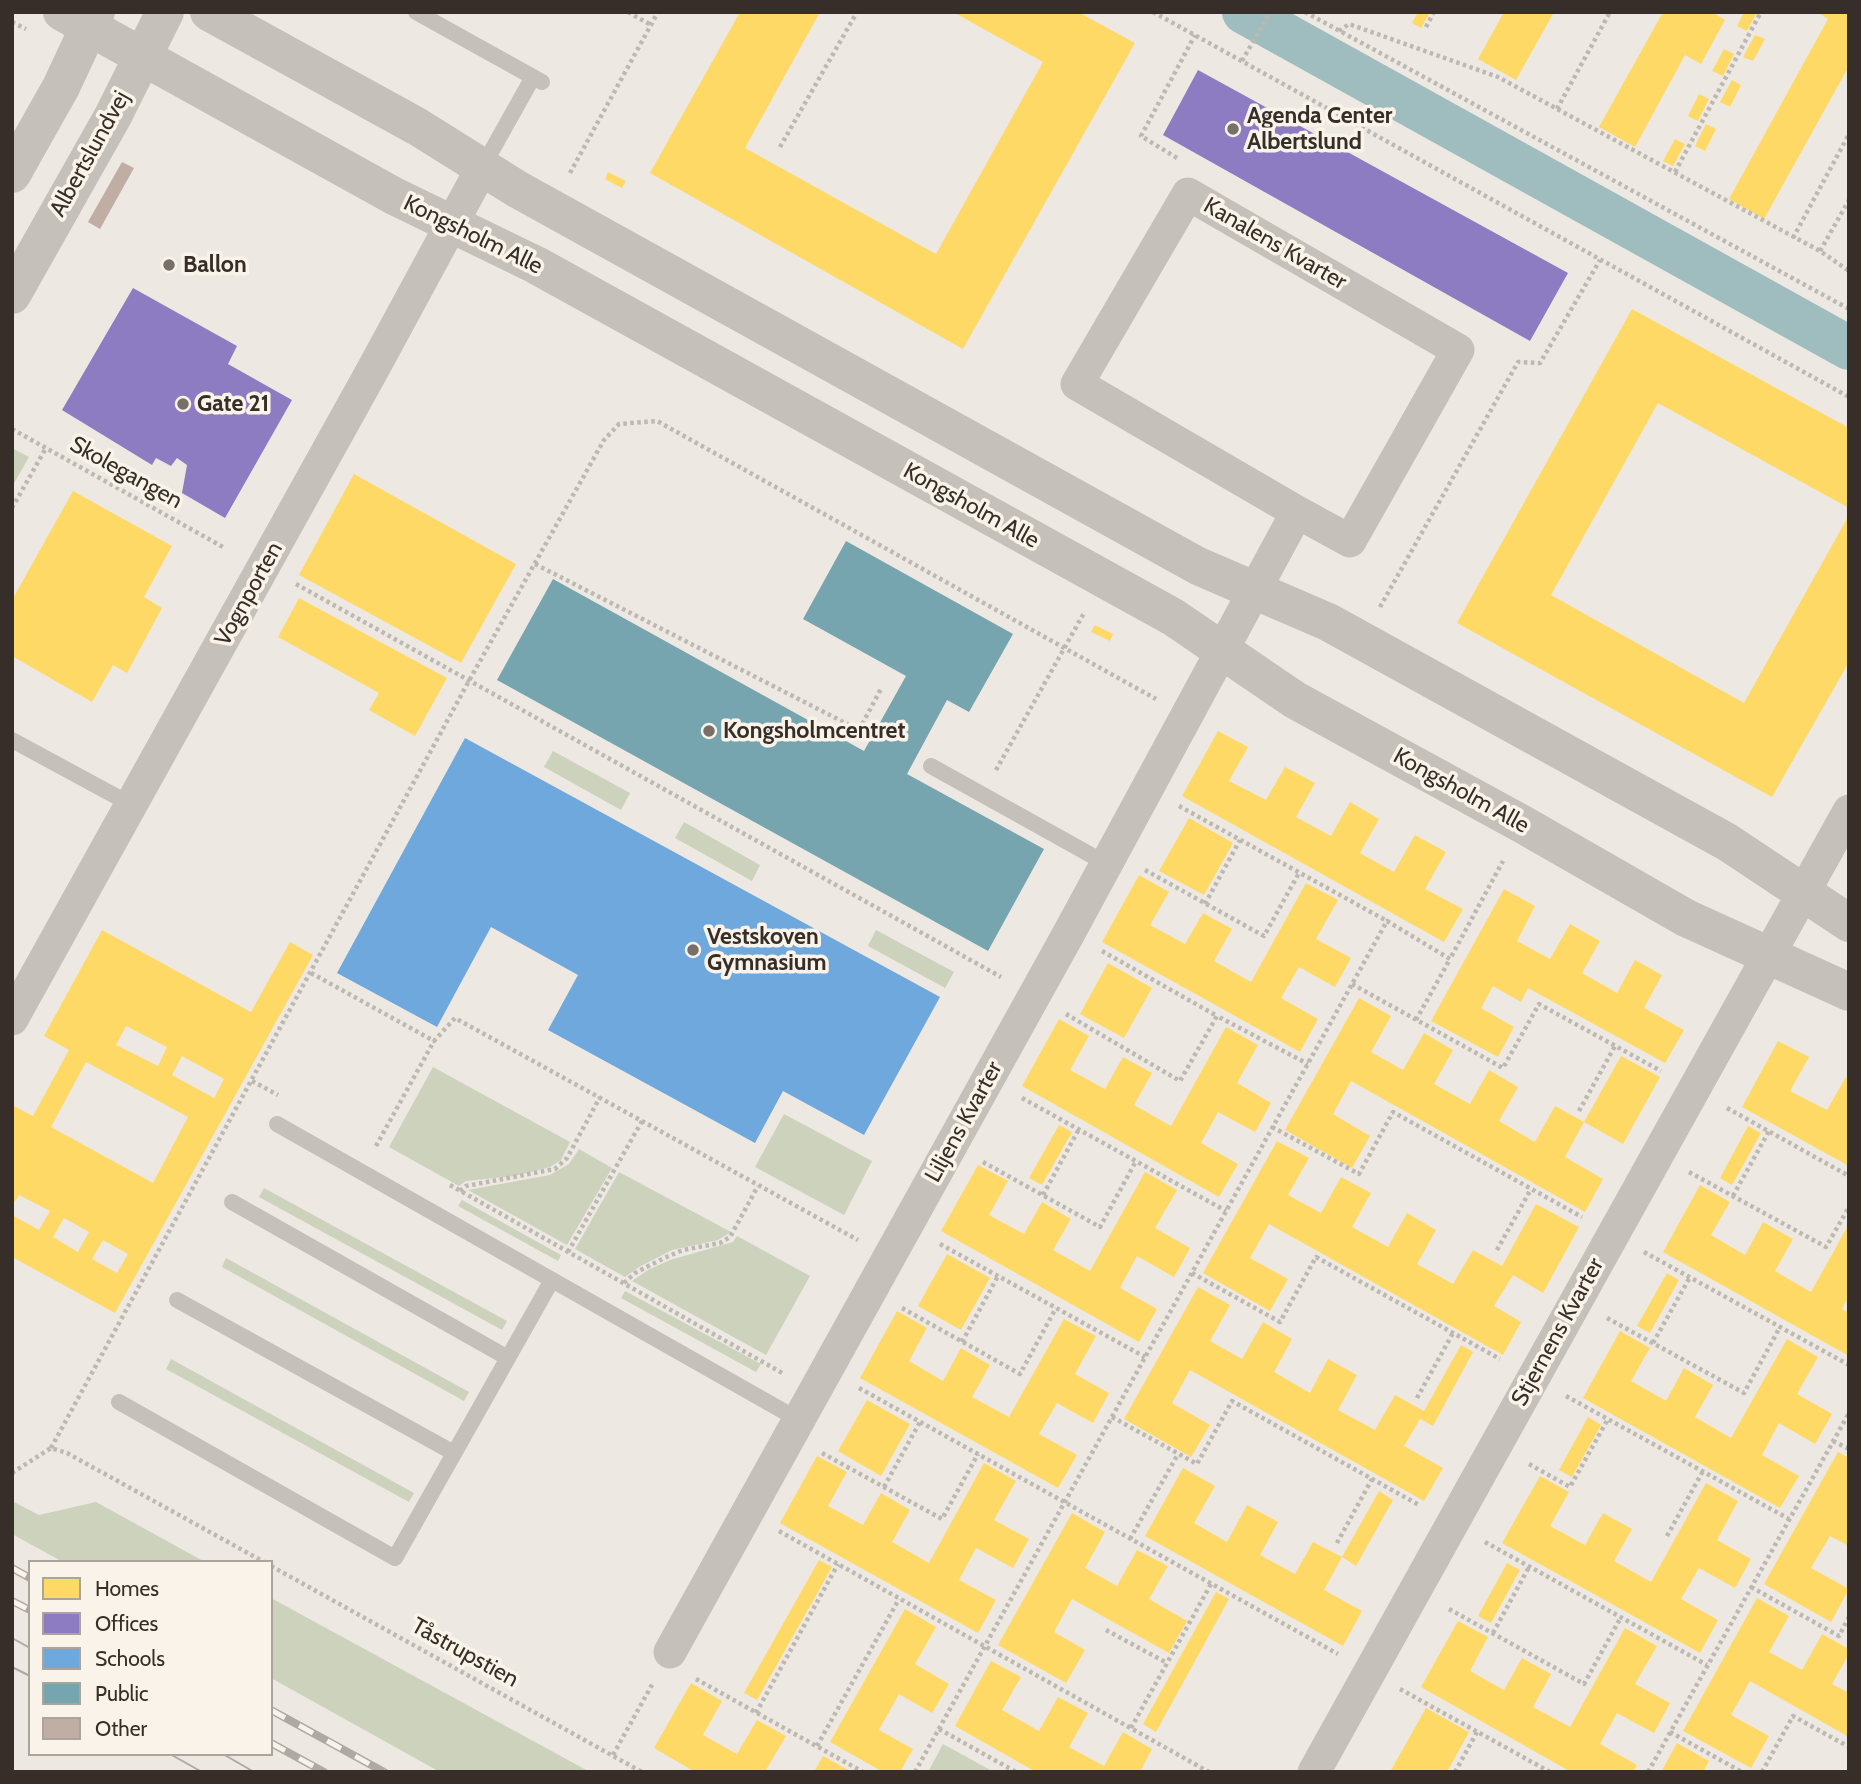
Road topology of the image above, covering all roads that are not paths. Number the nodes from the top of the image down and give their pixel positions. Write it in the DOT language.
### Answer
graph roads {
  1 [pos="165,12"];
  2 [pos="209,12"];
  3 [pos="416,12"];
  4 [pos="82,17"];
  5 [pos="143,57"];
  6 [pos="482,168"];
  7 [pos="12,174"];
  8 [pos="451,224"];
  9 [pos="12,295"];
  10 [pos="1297,512"];
  11 [pos="1255,590"];
  12 [pos="1222,650"];
  13 [pos="12,740"];
  14 [pos="931,766"];
  15 [pos="132,805"];
  16 [pos="1849,811"];
  17 [pos="1110,858"];
  18 [pos="1805,893"];
  19 [pos="1849,923"];
  20 [pos="1769,956"];
  21 [pos="1849,992"];
  22 [pos="12,1019"];
  23 [pos="277,1124"];
  24 [pos="232,1202"];
  25 [pos="552,1280"];
  26 [pos="177,1300"];
  27 [pos="508,1358"];
  28 [pos="119,1402"];
  29 [pos="795,1428"];
  30 [pos="454,1453"];
  31 [pos="668,1657"];
  32 [pos="1314,1772"];
  1 -- 5 [label="street, Albertslundvej"];
  2 -- 6 [label="street"];
  3 -- 6 [label="lane"];
  4 -- 5 [label="street, Kongsholm Alle"];
  4 -- 7 [label="street"];
  5 -- 8 [label="street, Kongsholm Alle"];
  5 -- 9 [label="street, Albertslundvej"];
  6 -- 8 [label="street, Vognporten"];
  6 -- 11 [label="street"];
  8 -- 12 [label="street, Kongsholm Alle"];
  8 -- 15 [label="street, Vognporten"];
  10 -- 10 [label="street, Kanalens Kvarter"];
  10 -- 11 [label="street"];
  11 -- 12 [label="street, Liljens Kvarter"];
  11 -- 18 [label="street"];
  12 -- 17 [label="street, Liljens Kvarter"];
  12 -- 20 [label="street, Kongsholm Alle"];
  13 -- 15 [label="lane"];
  14 -- 17 [label="lane"];
  15 -- 22 [label="street, Vognporten"];
  16 -- 18 [label="street, Stjernens Kvarter"];
  17 -- 29 [label="street, Liljens Kvarter"];
  18 -- 19 [label="street"];
  18 -- 20 [label="street, Stjernens Kvarter"];
  20 -- 21 [label="street, Kongsholm Alle"];
  20 -- 32 [label="street, Stjernens Kvarter"];
  23 -- 25 [label="lane"];
  24 -- 27 [label="lane"];
  25 -- 27 [label="lane"];
  25 -- 29 [label="lane"];
  26 -- 30 [label="lane"];
  27 -- 30 [label="lane"];
  28 -- 30 [label="lane"];
  29 -- 31 [label="street, Liljens Kvarter"];
}
